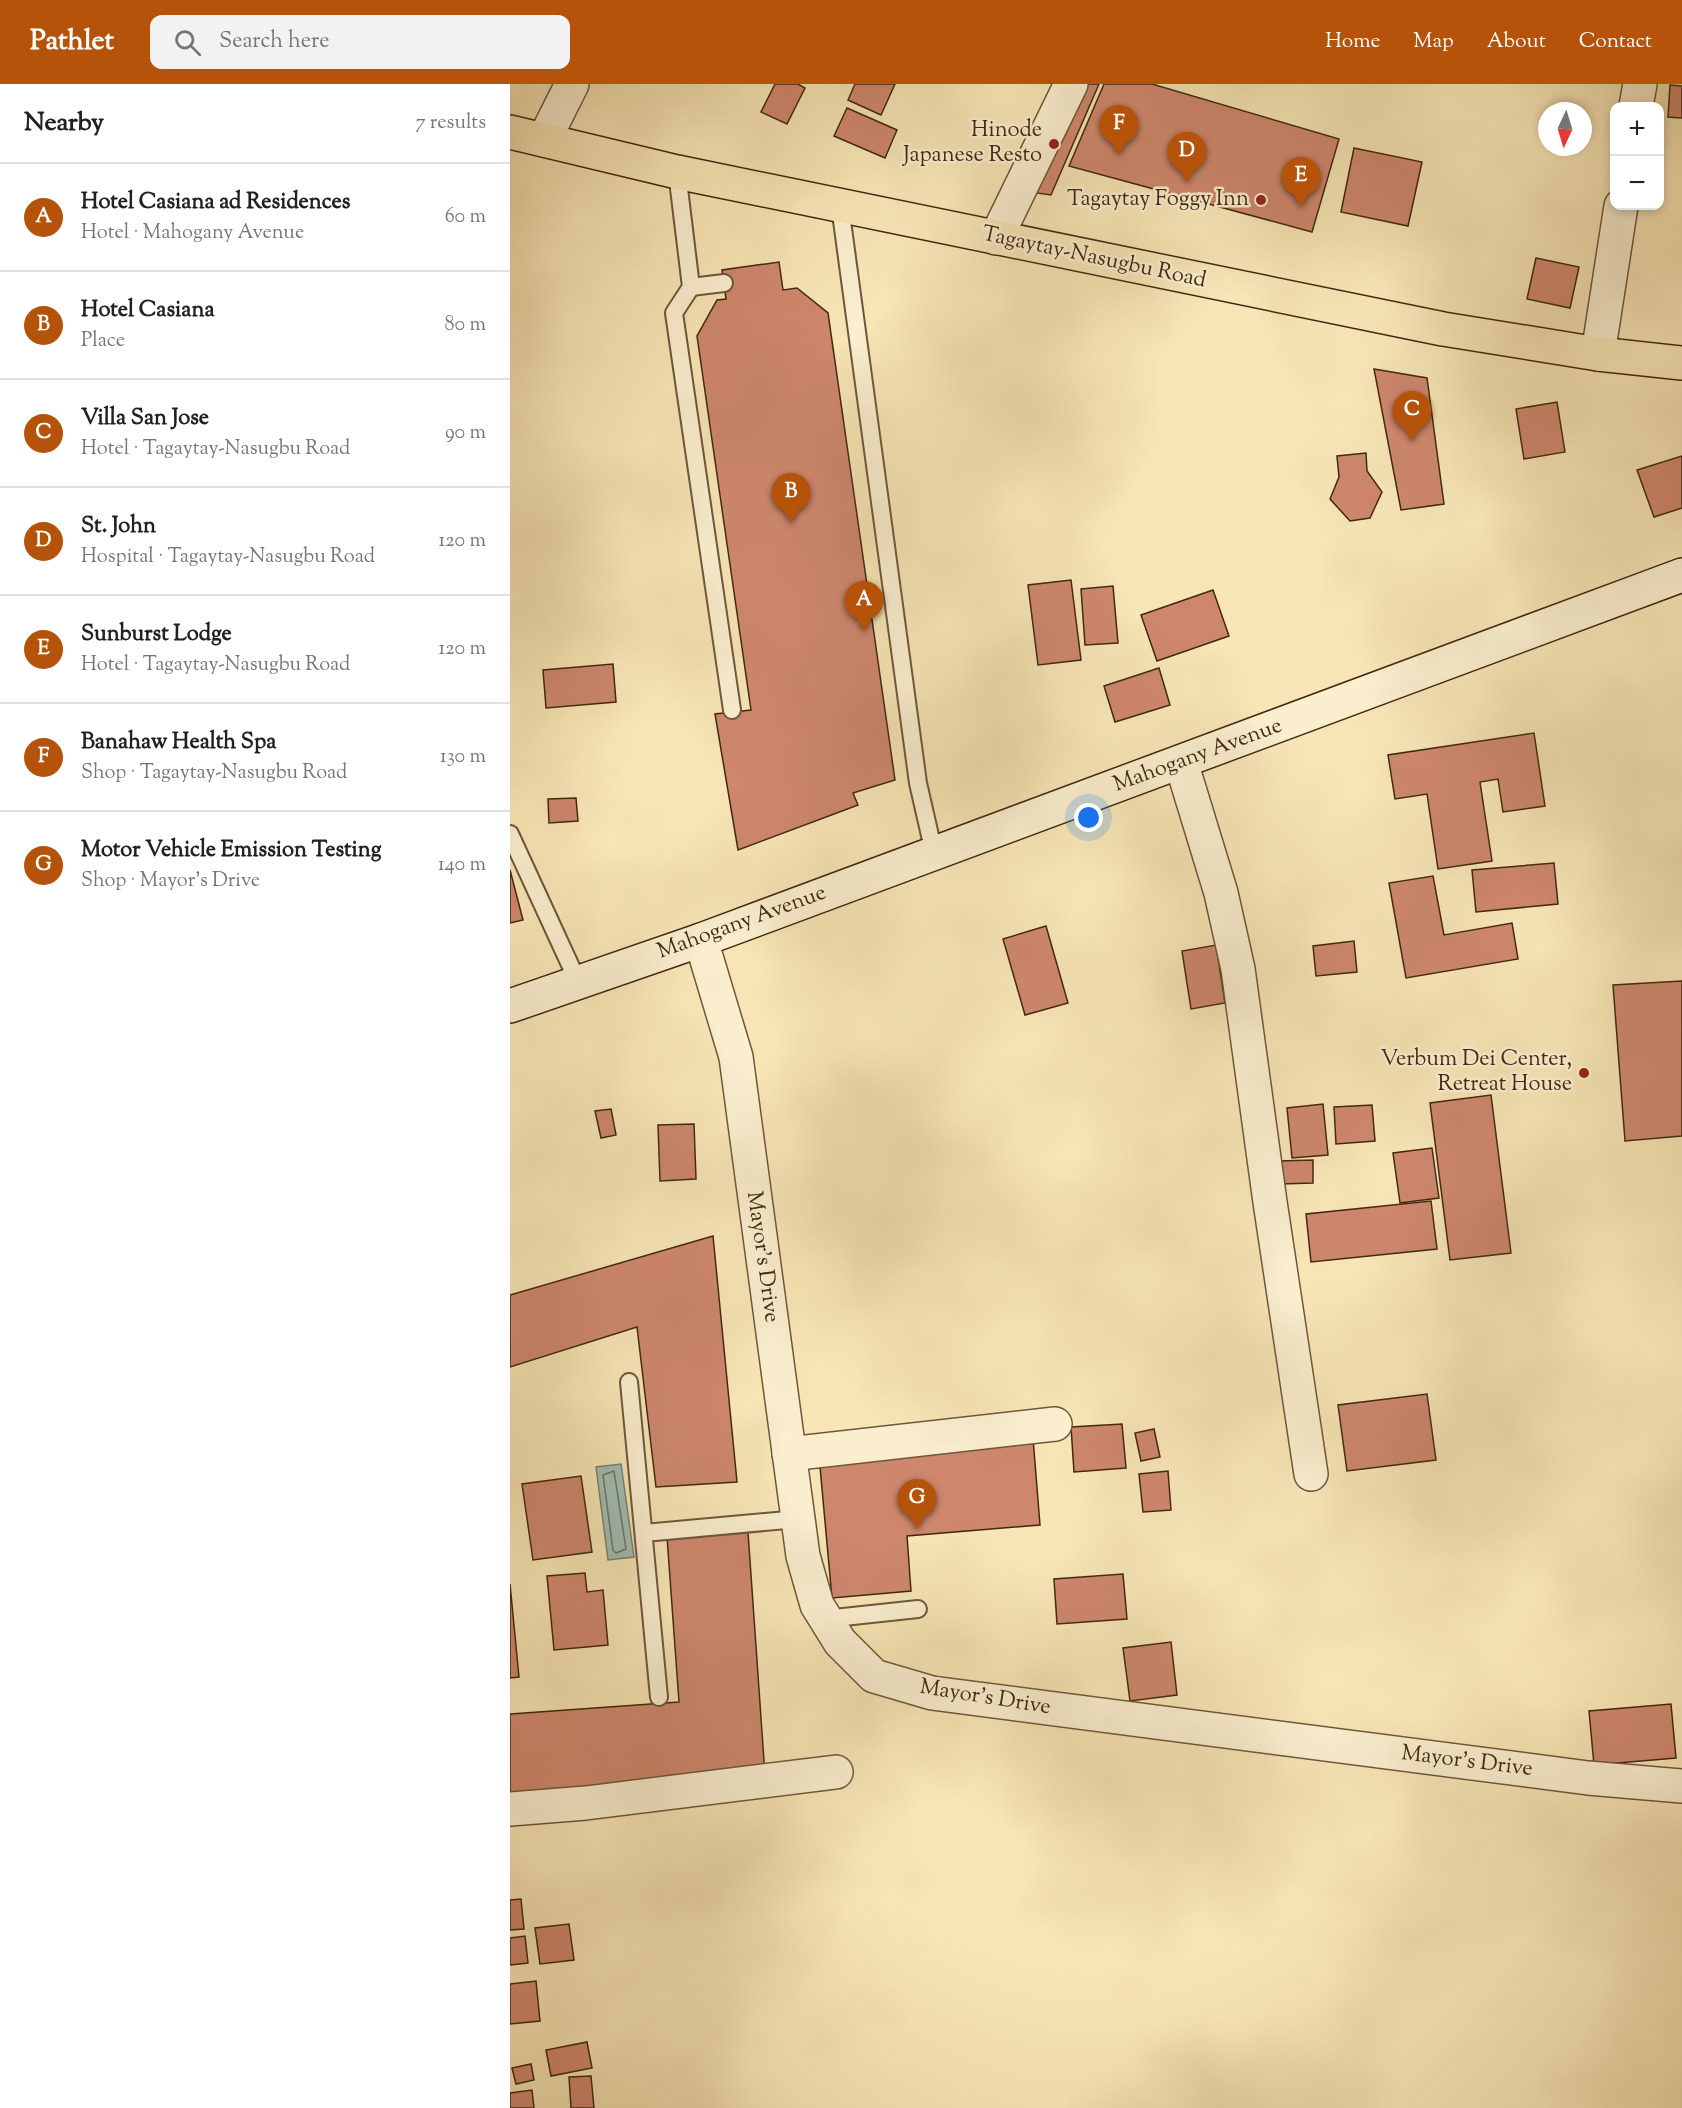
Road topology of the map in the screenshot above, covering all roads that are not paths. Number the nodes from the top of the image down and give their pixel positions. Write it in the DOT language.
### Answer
graph roads {
  1 [pos="572,84"];
  2 [pos="1071,84"];
  3 [pos="1640,84"];
  4 [pos="1637,102"];
  5 [pos="510,132"];
  6 [pos="544,140"];
  7 [pos="677,172"];
  8 [pos="840,206"];
  9 [pos="1620,210"];
  10 [pos="996,238"];
  11 [pos="724,283"];
  12 [pos="692,288"];
  13 [pos="1598,354"];
  14 [pos="1682,363"];
  15 [pos="1682,574"];
  16 [pos="732,710"];
  17 [pos="1181,762"];
  18 [pos="510,834"];
  19 [pos="934,853"];
  20 [pos="701,940"];
  21 [pos="578,982"];
  22 [pos="510,1006"];
  23 [pos="629,1382"];
  24 [pos="1055,1424"];
  25 [pos="789,1454"];
  26 [pos="1311,1474"];
  27 [pos="798,1519"];
  28 [pos="644,1533"];
  29 [pos="918,1609"];
  30 [pos="825,1619"];
  31 [pos="659,1697"];
  32 [pos="836,1772"];
  33 [pos="1682,1786"];
  34 [pos="510,1809"];
  1 -- 6 [label="street"];
  2 -- 10 [label="street"];
  3 -- 4 [label="street"];
  5 -- 6 [label="main road, Tagaytay-Nasugbu Road"];
  6 -- 7 [label="main road, Tagaytay-Nasugbu Road"];
  7 -- 8 [label="main road, Tagaytay-Nasugbu Road"];
  7 -- 12 [label="lane"];
  8 -- 10 [label="main road, Tagaytay-Nasugbu Road"];
  8 -- 19 [label="lane"];
  9 -- 13 [label="street"];
  10 -- 13 [label="main road, Tagaytay-Nasugbu Road"];
  11 -- 12 [label="lane"];
  12 -- 16 [label="lane"];
  13 -- 14 [label="main road, Tagaytay-Nasugbu Road"];
  15 -- 17 [label="street, Mahogany Avenue"];
  17 -- 19 [label="street, Mahogany Avenue"];
  17 -- 26 [label="street"];
  18 -- 21 [label="lane"];
  19 -- 20 [label="street, Mahogany Avenue"];
  20 -- 21 [label="street, Mahogany Avenue"];
  20 -- 25 [label="street, Mayor's Drive"];
  21 -- 22 [label="street, Mahogany Avenue"];
  23 -- 28 [label="lane"];
  24 -- 25 [label="street"];
  25 -- 27 [label="street, Mayor's Drive"];
  27 -- 28 [label="lane"];
  27 -- 30 [label="street, Mayor's Drive"];
  28 -- 31 [label="lane"];
  29 -- 30 [label="lane"];
  30 -- 33 [label="street, Mayor's Drive"];
  32 -- 34 [label="street"];
}
